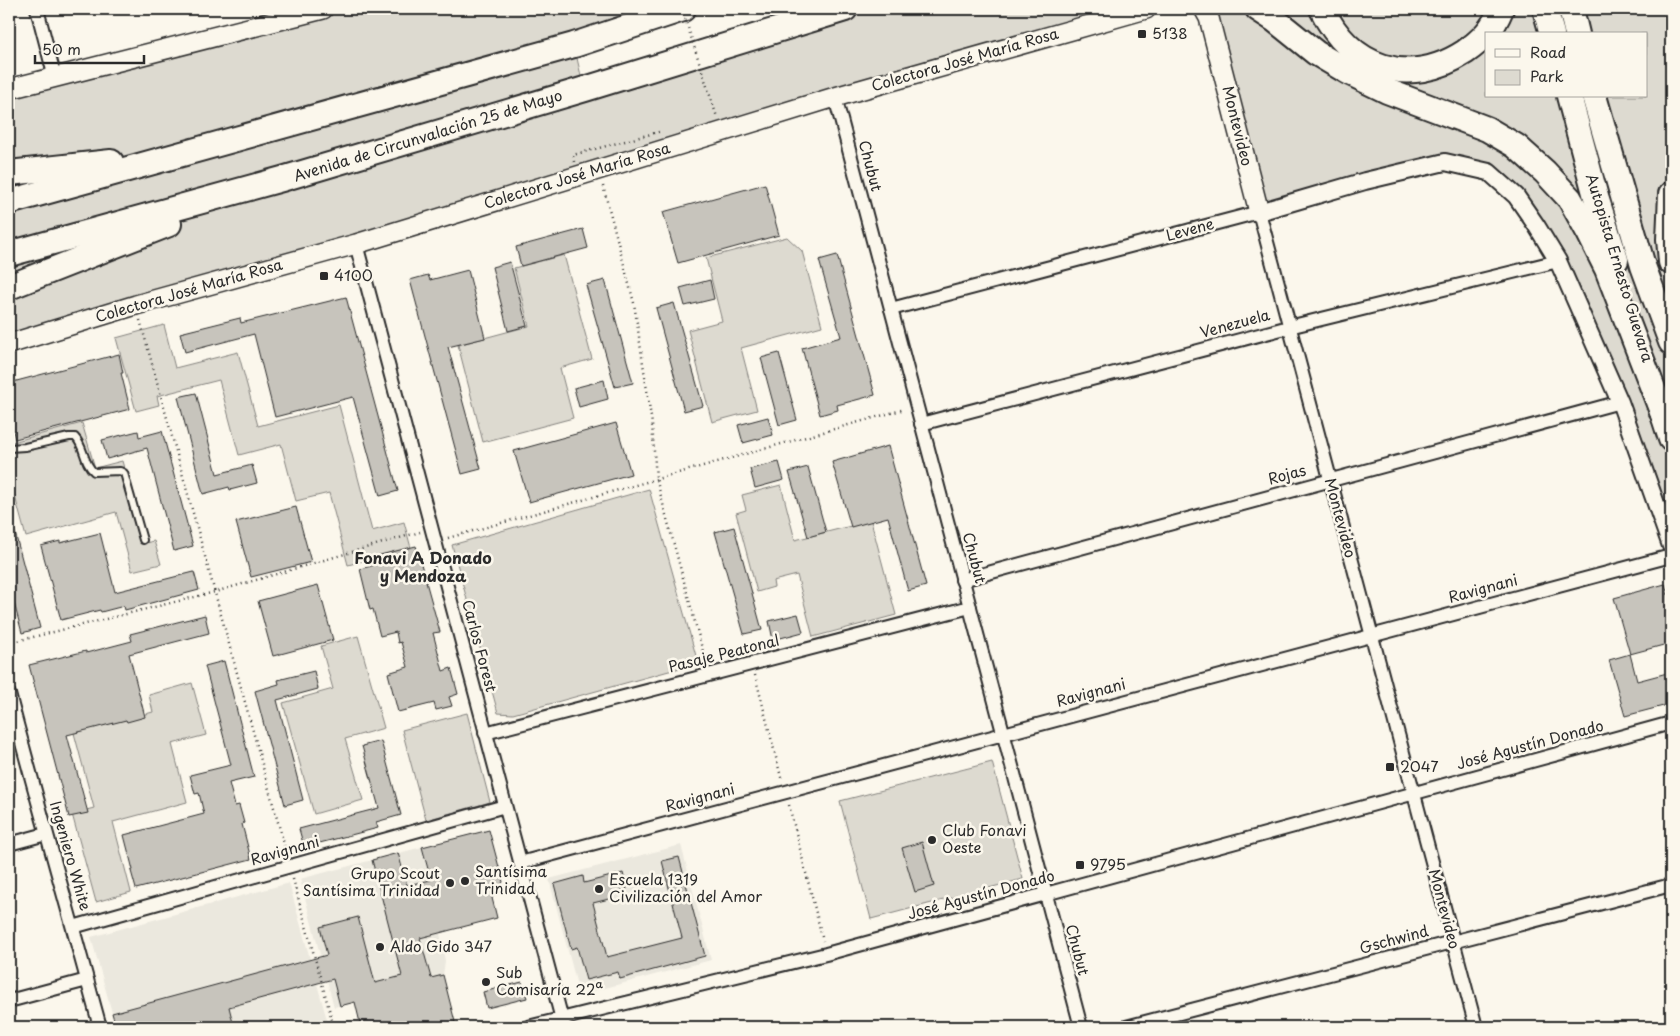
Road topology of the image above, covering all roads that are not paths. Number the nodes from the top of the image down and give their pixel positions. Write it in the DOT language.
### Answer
graph roads {
  1 [pos="37,9"];
  2 [pos="323,9"];
  3 [pos="683,9"];
  4 [pos="844,9"];
  5 [pos="1146,9"];
  6 [pos="1204,9"];
  7 [pos="1258,9"];
  8 [pos="1322,9"];
  9 [pos="1501,9"];
  10 [pos="1545,9"];
  11 [pos="1571,9"];
  12 [pos="295,12"];
  13 [pos="1487,32"];
  14 [pos="1551,32"];
  15 [pos="1577,32"];
  16 [pos="1485,35"];
  17 [pos="55,78"];
  18 [pos="9,90"];
  19 [pos="835,97"];
  20 [pos="1570,98"];
  21 [pos="1595,98"];
  22 [pos="199,149"];
  23 [pos="9,173"];
  24 [pos="282,179"];
  25 [pos="1671,194"];
  26 [pos="9,202"];
  27 [pos="1259,212"];
  28 [pos="356,244"];
  29 [pos="9,254"];
  30 [pos="1558,261"];
  31 [pos="1671,262"];
  32 [pos="9,287"];
  33 [pos="891,309"];
  34 [pos="1289,327"];
  35 [pos="1671,342"];
  36 [pos="9,344"];
  37 [pos="1620,402"];
  38 [pos="921,424"];
  39 [pos="1668,428"];
  40 [pos="9,448"];
  41 [pos="1330,480"];
  42 [pos="143,540"];
  43 [pos="1671,546"];
  44 [pos="1671,556"];
  45 [pos="962,580"];
  46 [pos="970,607"];
  47 [pos="1371,635"];
  48 [pos="9,694"];
  49 [pos="1671,723"];
  50 [pos="485,733"];
  51 [pos="1003,734"];
  52 [pos="1414,794"];
  53 [pos="505,806"];
  54 [pos="46,834"];
  55 [pos="9,844"];
  56 [pos="520,863"];
  57 [pos="1671,884"];
  58 [pos="1045,894"];
  59 [pos="73,927"];
  60 [pos="1453,942"];
  61 [pos="87,980"];
  62 [pos="9,1001"];
  63 [pos="563,1023"];
  64 [pos="100,1027"];
  65 [pos="528,1027"];
  66 [pos="1081,1027"];
  67 [pos="1126,1027"];
  68 [pos="1476,1027"];
  1 -- 17 [label="street"];
  2 -- 12 [label="main road"];
  3 -- 22 [label="highway"];
  4 -- 24 [label="highway, Avenida de Circunvalación 25 de Mayo"];
  5 -- 19 [label="main road, Colectora José María Rosa"];
  6 -- 27 [label="main road, Montevideo"];
  7 -- 39 [label="highway"];
  8 -- 16 [label="highway"];
  9 -- 13 [label="highway"];
  10 -- 14 [label="highway"];
  11 -- 15 [label="highway"];
  12 -- 17 [label="main road"];
  17 -- 18 [label="main road"];
  19 -- 28 [label="main road, Colectora José María Rosa"];
  19 -- 33 [label="street, Chubut"];
  20 -- 39 [label="highway, Autopista Ernesto Guevara"];
  21 -- 35 [label="highway, Autopista Ernesto Guevara"];
  22 -- 23 [label="highway"];
  22 -- 26 [label="highway"];
  24 -- 29 [label="highway, Avenida de Circunvalación 25 de Mayo"];
  24 -- 32 [label="highway"];
  25 -- 31 [label="highway"];
  27 -- 30 [label="street, Levene"];
  27 -- 33 [label="street, Levene"];
  27 -- 34 [label="street, Montevideo"];
  28 -- 36 [label="main road, Colectora José María Rosa"];
  28 -- 50 [label="street, Carlos Forest"];
  30 -- 34 [label="street, Venezuela"];
  30 -- 37 [label="street"];
  33 -- 38 [label="street, Chubut"];
  34 -- 38 [label="street, Venezuela"];
  34 -- 41 [label="street, Montevideo"];
  37 -- 41 [label="street, Rojas"];
  37 -- 43 [label="street"];
  38 -- 45 [label="street, Chubut"];
  40 -- 42 [label="lane"];
  41 -- 45 [label="street, Rojas"];
  41 -- 47 [label="street, Montevideo"];
  44 -- 47 [label="street, Ravignani"];
  45 -- 46 [label="street, Chubut"];
  46 -- 50 [label="street, Pasaje Peatonal"];
  46 -- 51 [label="street, Chubut"];
  47 -- 51 [label="street, Ravignani"];
  47 -- 52 [label="street, Montevideo"];
  48 -- 54 [label="street, Ingeniero White"];
  49 -- 52 [label="street, José Agustín Donado"];
  50 -- 53 [label="street, Carlos Forest"];
  51 -- 56 [label="street, Ravignani"];
  51 -- 58 [label="street, Chubut"];
  52 -- 58 [label="street, José Agustín Donado"];
  52 -- 60 [label="street, Montevideo"];
  53 -- 56 [label="street, Carlos Forest"];
  53 -- 59 [label="street, Ravignani"];
  54 -- 55 [label="street"];
  54 -- 59 [label="street, Ingeniero White"];
  56 -- 63 [label="street, Carlos Forest"];
  57 -- 60 [label="street, Gschwind"];
  58 -- 63 [label="street, José Agustín Donado"];
  58 -- 66 [label="street, Chubut"];
  59 -- 61 [label="street, Ingeniero White"];
  60 -- 67 [label="street, Gschwind"];
  60 -- 68 [label="street, Montevideo"];
  61 -- 62 [label="street"];
  61 -- 64 [label="street, Ingeniero White"];
  63 -- 65 [label="street, José Agustín Donado"];
}
